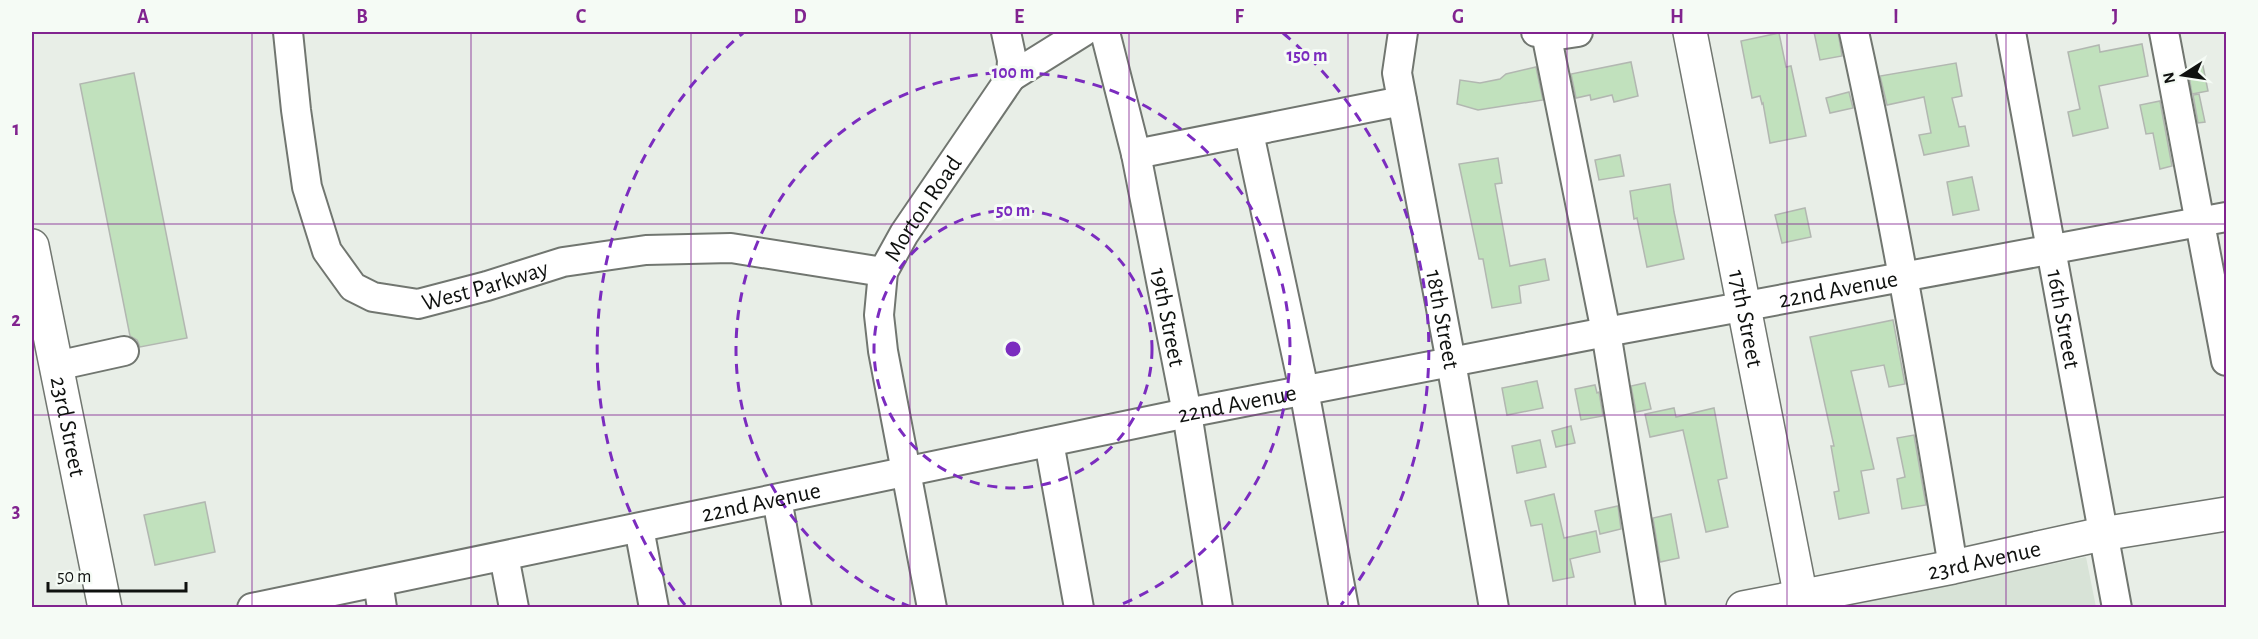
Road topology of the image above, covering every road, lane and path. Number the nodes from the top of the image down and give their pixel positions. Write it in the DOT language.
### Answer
graph roads {
  1 [pos="288,32"];
  2 [pos="1006,32"];
  3 [pos="1083,32"];
  4 [pos="1105,32"];
  5 [pos="1403,32"];
  6 [pos="1541,32"];
  7 [pos="1578,32"];
  8 [pos="1690,32"];
  9 [pos="1854,32"];
  10 [pos="2011,32"];
  11 [pos="2164,32"];
  12 [pos="1011,77"];
  13 [pos="1402,101"];
  14 [pos="1249,133"];
  15 [pos="1136,154"];
  16 [pos="2214,219"];
  17 [pos="32,246"];
  18 [pos="2052,249"];
  19 [pos="883,272"];
  20 [pos="1903,276"];
  21 [pos="1744,306"];
  22 [pos="1606,332"];
  23 [pos="124,351"];
  24 [pos="2226,361"];
  25 [pos="1451,362"];
  26 [pos="56,366"];
  27 [pos="1304,390"];
  28 [pos="1187,413"];
  29 [pos="1049,442"];
  30 [pos="905,471"];
  31 [pos="777,499"];
  32 [pos="2226,514"];
  33 [pos="639,528"];
  34 [pos="2102,534"];
  35 [pos="504,556"];
  36 [pos="1953,567"];
  37 [pos="380,595"];
  38 [pos="1802,602"];
  39 [pos="105,608"];
  40 [pos="252,608"];
  41 [pos="514,608"];
  42 [pos="654,608"];
  43 [pos="797,608"];
  44 [pos="932,608"];
  45 [pos="1079,608"];
  46 [pos="1218,608"];
  47 [pos="1344,608"];
  48 [pos="1494,608"];
  49 [pos="1651,608"];
  50 [pos="1743,608"];
  51 [pos="2117,608"];
  1 -- 19 [label="street, West Parkway"];
  2 -- 12 [label="street"];
  3 -- 12 [label="street"];
  4 -- 15 [label="street, 19th Street"];
  5 -- 13 [label="street, 18th Street"];
  6 -- 7 [label="street"];
  6 -- 22 [label="street"];
  8 -- 21 [label="main road, 17th Street"];
  9 -- 20 [label="street"];
  10 -- 18 [label="street, 16th Street"];
  11 -- 16 [label="street"];
  12 -- 19 [label="street, Morton Road"];
  13 -- 14 [label="street"];
  13 -- 25 [label="street, 18th Street"];
  14 -- 15 [label="street"];
  14 -- 27 [label="street"];
  15 -- 28 [label="street, 19th Street"];
  16 -- 18 [label="street, 22nd Avenue"];
  16 -- 24 [label="street"];
  17 -- 26 [label="main road, 23rd Street"];
  18 -- 20 [label="street, 22nd Avenue"];
  18 -- 34 [label="street, 16th Street"];
  19 -- 30 [label="street, Morton Road"];
  20 -- 21 [label="street, 22nd Avenue"];
  20 -- 36 [label="street"];
  21 -- 22 [label="street, 22nd Avenue"];
  21 -- 38 [label="main road, 17th Street"];
  22 -- 25 [label="street, 22nd Avenue"];
  22 -- 49 [label="street"];
  23 -- 26 [label="street"];
  25 -- 27 [label="street, 22nd Avenue"];
  25 -- 48 [label="street, 18th Street"];
  26 -- 39 [label="main road, 23rd Street"];
  27 -- 28 [label="street, 22nd Avenue"];
  27 -- 47 [label="street"];
  28 -- 29 [label="street, 22nd Avenue"];
  28 -- 46 [label="street, 19th Street"];
  29 -- 30 [label="street, 22nd Avenue"];
  29 -- 45 [label="street"];
  30 -- 31 [label="street, 22nd Avenue"];
  30 -- 44 [label="street, Morton Road"];
  31 -- 33 [label="street, 22nd Avenue"];
  31 -- 43 [label="street"];
  32 -- 34 [label="main road, 23rd Avenue"];
  33 -- 35 [label="street, 22nd Avenue"];
  33 -- 42 [label="street"];
  34 -- 36 [label="main road, 23rd Avenue"];
  34 -- 51 [label="street, 16th Street"];
  35 -- 37 [label="street, 22nd Avenue"];
  35 -- 41 [label="street"];
  36 -- 38 [label="main road, 23rd Avenue"];
  37 -- 40 [label="street, 22nd Avenue"];
  38 -- 50 [label="main road, 23rd Avenue"];
}
